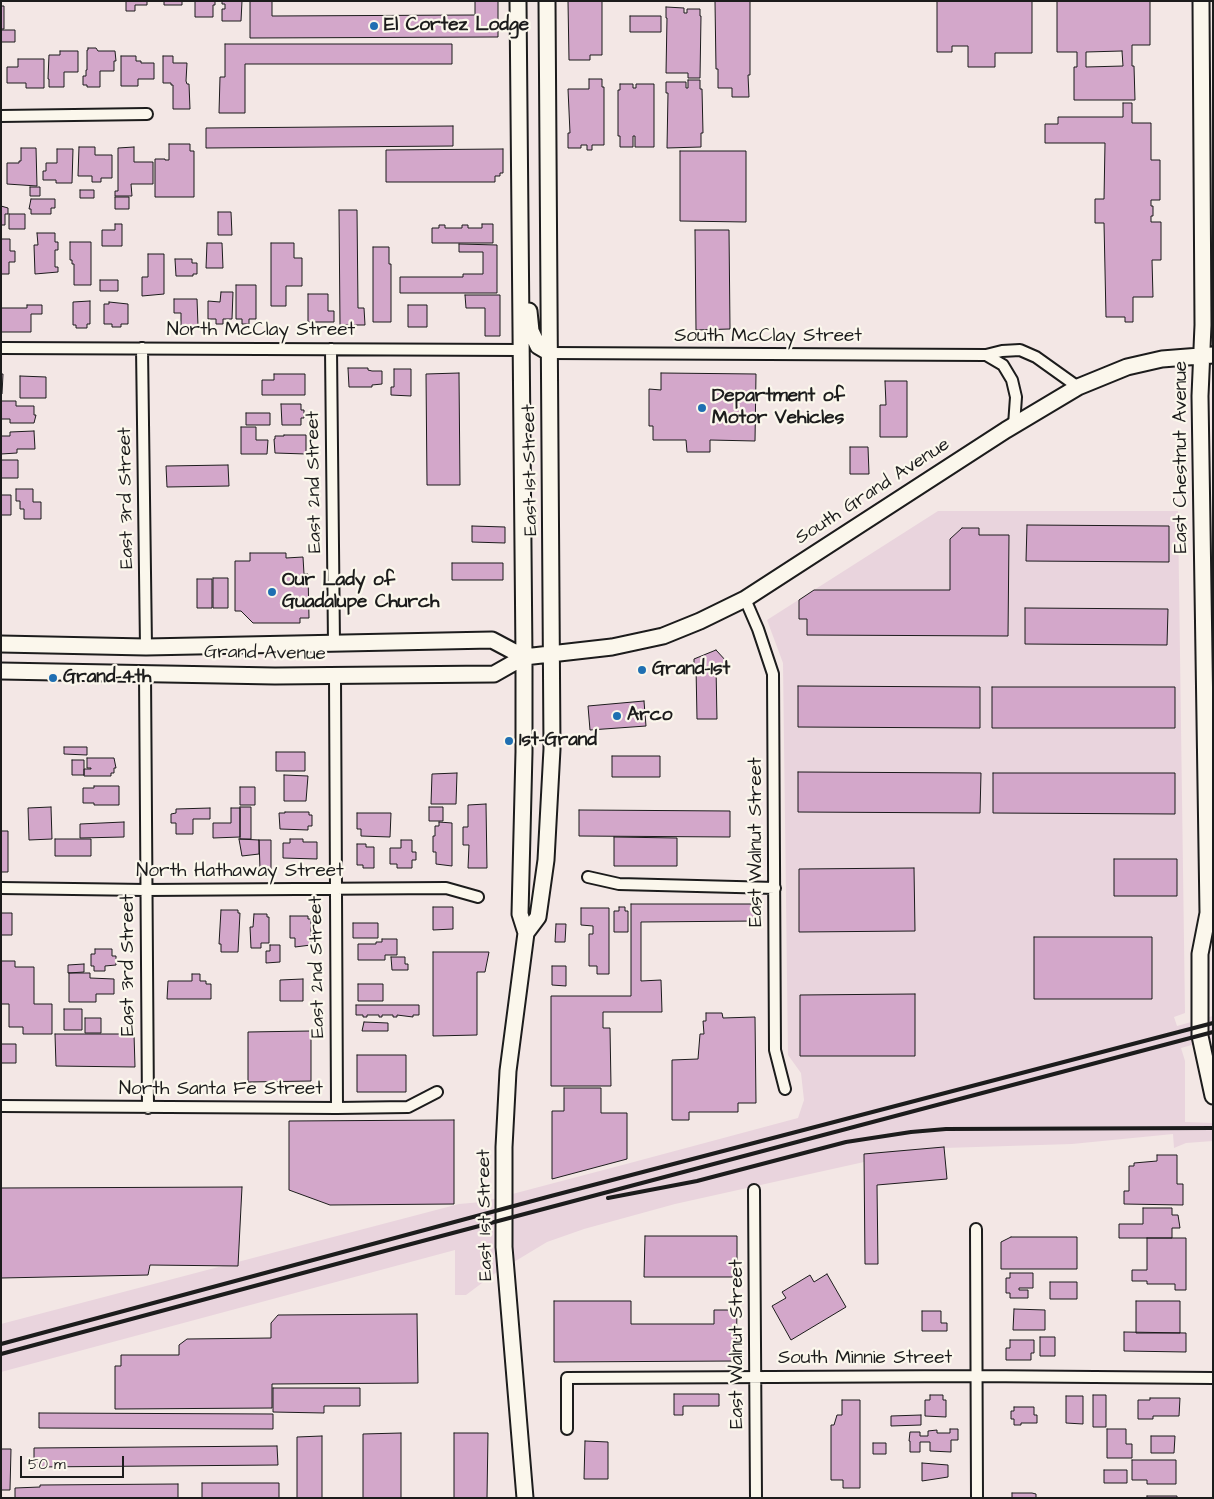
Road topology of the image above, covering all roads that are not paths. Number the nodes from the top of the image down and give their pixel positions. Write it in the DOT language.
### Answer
graph roads {
  1 [pos="518,1"];
  2 [pos="547,1"];
  3 [pos="1201,1"];
  4 [pos="147,114"];
  5 [pos="1,116"];
  6 [pos="520,228"];
  7 [pos="1,348"];
  8 [pos="142,348"];
  9 [pos="330,349"];
  10 [pos="521,350"];
  11 [pos="550,354"];
  12 [pos="986,355"];
  13 [pos="1207,356"];
  14 [pos="1078,387"];
  15 [pos="1014,425"];
  16 [pos="745,599"];
  17 [pos="1,644"];
  18 [pos="334,644"];
  19 [pos="146,647"];
  20 [pos="552,655"];
  21 [pos="524,657"];
  22 [pos="1,671"];
  23 [pos="145,672"];
  24 [pos="335,676"];
  25 [pos="588,877"];
  26 [pos="1,888"];
  27 [pos="774,888"];
  28 [pos="335,889"];
  29 [pos="146,890"];
  30 [pos="478,896"];
  31 [pos="1208,913"];
  32 [pos="1213,932"];
  33 [pos="526,933"];
  34 [pos="785,1089"];
  35 [pos="437,1092"];
  36 [pos="1213,1096"];
  37 [pos="1,1106"];
  38 [pos="148,1108"];
  39 [pos="337,1108"];
  40 [pos="754,1190"];
  41 [pos="976,1229"];
  42 [pos="976,1376"];
  43 [pos="756,1377"];
  44 [pos="1213,1378"];
  45 [pos="567,1429"];
  46 [pos="525,1498"];
  47 [pos="756,1498"];
  48 [pos="977,1498"];
  1 -- 6 [label="main road, East 1st Street"];
  2 -- 11 [label="main road, East 1st Street"];
  3 -- 13 [label="main road, East Chestnut Avenue"];
  4 -- 5 [label="street"];
  6 -- 10 [label="main road, East 1st Street"];
  6 -- 11 [label="main road"];
  7 -- 8 [label="street, North McClay Street"];
  8 -- 9 [label="street, North McClay Street"];
  8 -- 19 [label="street, East 3rd Street"];
  9 -- 10 [label="street, North McClay Street"];
  9 -- 18 [label="street, East 2nd Street"];
  10 -- 21 [label="main road, East 1st Street"];
  11 -- 12 [label="street, South McClay Street"];
  11 -- 20 [label="main road, East 1st Street"];
  12 -- 14 [label="street, South McClay Street"];
  12 -- 15 [label="street"];
  13 -- 14 [label="main road, South Grand Avenue"];
  13 -- 31 [label="main road, East Chestnut Avenue"];
  14 -- 15 [label="main road, South Grand Avenue"];
  15 -- 16 [label="main road, South Grand Avenue"];
  16 -- 20 [label="main road, South Grand Avenue"];
  16 -- 27 [label="street, East Walnut Street"];
  17 -- 19 [label="main road, Grand Avenue"];
  18 -- 19 [label="main road, Grand Avenue"];
  18 -- 21 [label="main road, Grand Avenue"];
  20 -- 21 [label="main road, Grand Avenue"];
  20 -- 33 [label="main road, East 1st Street"];
  21 -- 24 [label="main road, Grand Avenue"];
  21 -- 33 [label="main road, East 1st Street"];
  22 -- 23 [label="main road, Grand Avenue"];
  23 -- 24 [label="main road, Grand Avenue"];
  23 -- 29 [label="street, East 3rd Street"];
  24 -- 28 [label="street, East 2nd Street"];
  25 -- 27 [label="street"];
  26 -- 29 [label="street, North Hathaway Street"];
  27 -- 34 [label="street, East Walnut Street"];
  28 -- 29 [label="street, North Hathaway Street"];
  28 -- 30 [label="street, North Hathaway Street"];
  28 -- 39 [label="street, East 2nd Street"];
  29 -- 38 [label="street, East 3rd Street"];
  31 -- 32 [label="main road, East Chestnut Avenue"];
  31 -- 36 [label="main road, East Chestnut Avenue"];
  33 -- 46 [label="main road, East 1st Street"];
  35 -- 39 [label="street, North Santa Fe Street"];
  37 -- 38 [label="street, North Santa Fe Street"];
  38 -- 39 [label="street, North Santa Fe Street"];
  40 -- 43 [label="street, East Walnut Street"];
  41 -- 42 [label="street"];
  42 -- 43 [label="street, South Minnie Street"];
  42 -- 44 [label="street, South Minnie Street"];
  42 -- 48 [label="street"];
  43 -- 45 [label="street, South Minnie Street"];
  43 -- 47 [label="street, East Walnut Street"];
}
